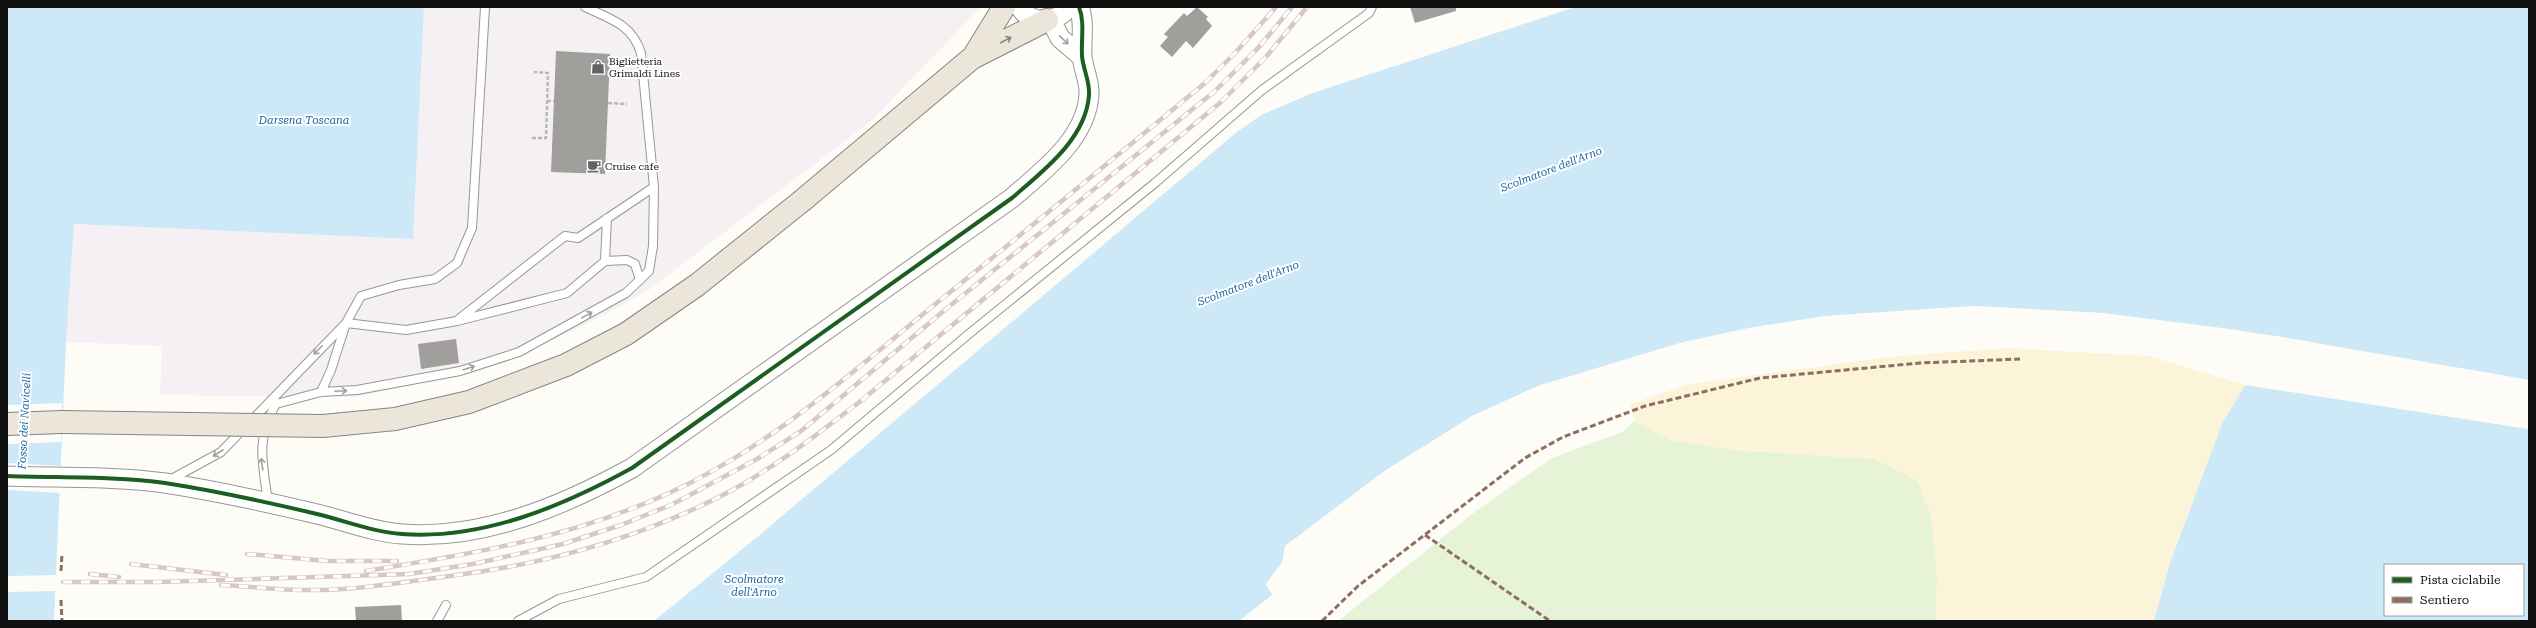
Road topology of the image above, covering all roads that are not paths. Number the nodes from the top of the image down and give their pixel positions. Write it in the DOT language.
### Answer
graph roads {
  1 [pos="485,7"];
  2 [pos="586,7"];
  3 [pos="1004,7"];
  4 [pos="1020,7"];
  5 [pos="1068,7"];
  6 [pos="1079,7"];
  7 [pos="1372,7"];
  8 [pos="1049,20"];
  9 [pos="1082,57"];
  10 [pos="972,58"];
  11 [pos="654,187"];
  12 [pos="607,218"];
  13 [pos="605,262"];
  14 [pos="640,280"];
  15 [pos="457,320"];
  16 [pos="346,323"];
  17 [pos="321,392"];
  18 [pos="7,424"];
  19 [pos="7,476"];
  20 [pos="164,483"];
  21 [pos="268,502"];
  22 [pos="446,605"];
  23 [pos="437,621"];
  24 [pos="518,621"];
  1 -- 16 [label="lane"];
  2 -- 11 [label="lane"];
  3 -- 10 [label="highway"];
  4 -- 8 [label="street"];
  5 -- 8 [label="street"];
  6 -- 9 [label="street"];
  7 -- 24 [label="lane"];
  8 -- 9 [label="street, one-way"];
  10 -- 8 [label="highway, one-way"];
  9 -- 21 [label="street"];
  10 -- 18 [label="highway, bridge"];
  11 -- 12 [label="lane"];
  11 -- 14 [label="lane"];
  12 -- 13 [label="lane"];
  12 -- 15 [label="lane"];
  13 -- 14 [label="lane"];
  13 -- 15 [label="lane"];
  17 -- 14 [label="lane, one-way"];
  15 -- 16 [label="lane"];
  16 -- 17 [label="lane"];
  16 -- 20 [label="lane, one-way"];
  21 -- 17 [label="lane, one-way"];
  19 -- 20 [label="street"];
  20 -- 21 [label="street"];
  22 -- 23 [label="lane"];
}
